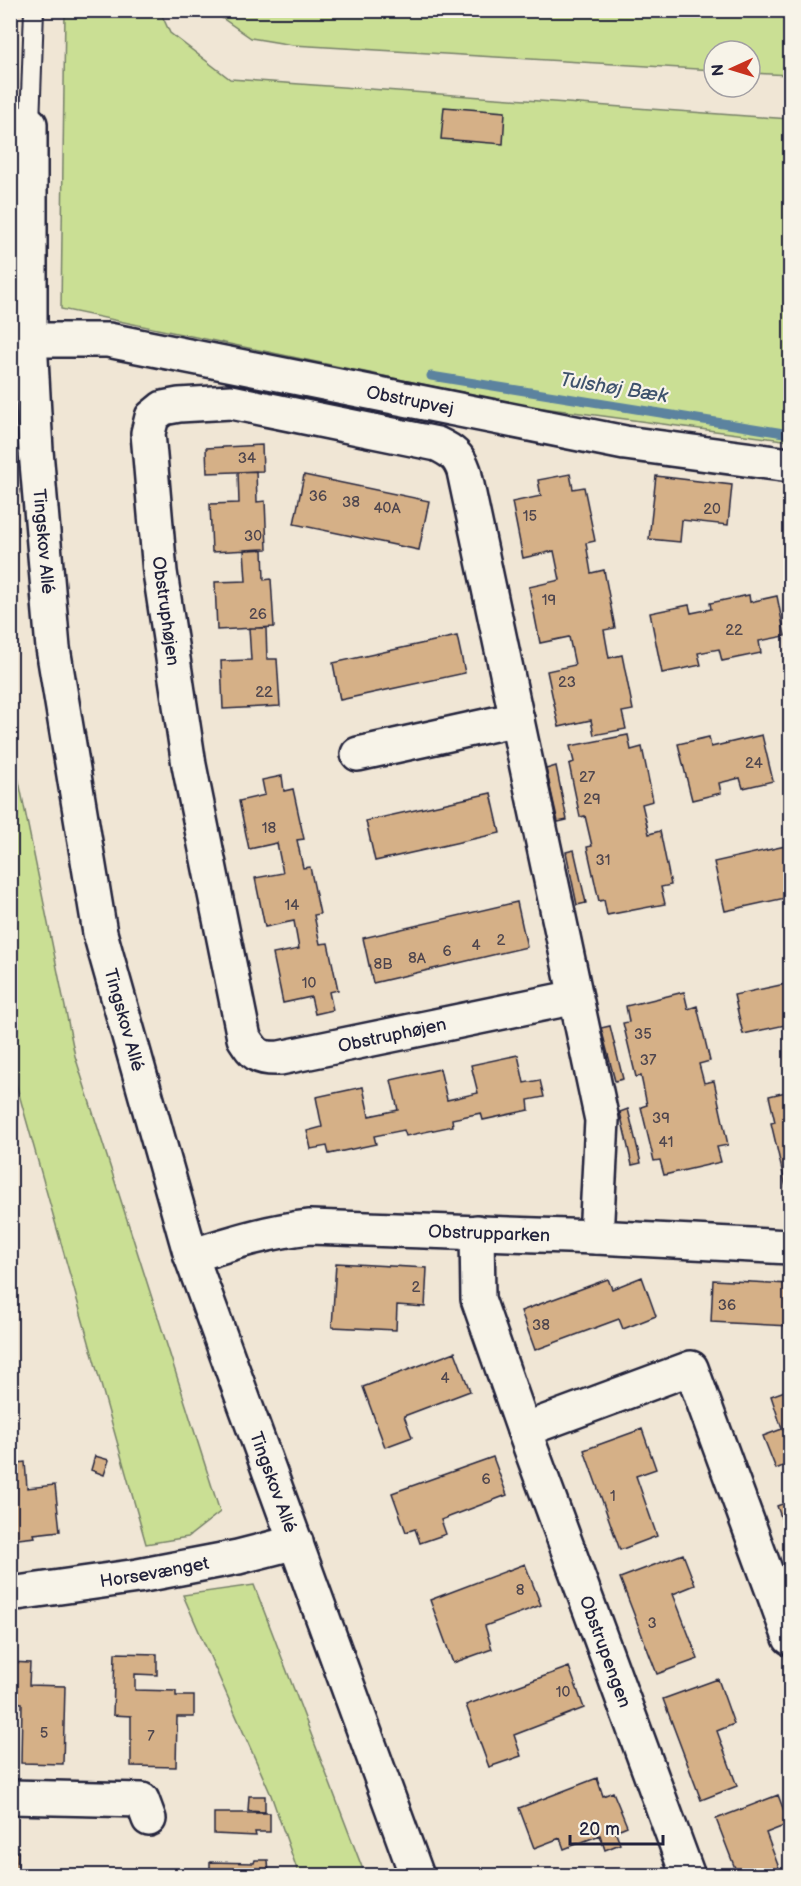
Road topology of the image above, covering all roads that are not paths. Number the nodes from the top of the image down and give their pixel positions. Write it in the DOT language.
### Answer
graph roads {
  1 [pos="21,10"];
  2 [pos="34,18"];
  3 [pos="20,124"];
  4 [pos="30,340"];
  5 [pos="790,465"];
  6 [pos="517,719"];
  7 [pos="358,754"];
  8 [pos="576,997"];
  9 [pos="477,1232"];
  10 [pos="596,1236"];
  11 [pos="790,1247"];
  12 [pos="191,1256"];
  13 [pos="524,1430"];
  14 [pos="296,1542"];
  15 [pos="10,1594"];
  16 [pos="790,1638"];
  17 [pos="10,1797"];
  18 [pos="149,1819"];
  19 [pos="417,1875"];
  20 [pos="688,1875"];
  1 -- 2 [label="lane"];
  2 -- 3 [label="lane"];
  3 -- 4 [label="street, Tingskov Allé"];
  4 -- 5 [label="street, Obstrupvej"];
  4 -- 12 [label="street, Tingskov Allé"];
  6 -- 7 [label="street"];
  6 -- 8 [label="street, Obstruphøjen"];
  6 -- 8 [label="street, Obstruphøjen"];
  8 -- 10 [label="street, Obstruphøjen"];
  9 -- 10 [label="street, Obstrupparken"];
  9 -- 12 [label="street, Obstrupparken"];
  9 -- 13 [label="street, Obstrupengen"];
  10 -- 11 [label="street, Obstrupparken"];
  12 -- 14 [label="street, Tingskov Allé"];
  13 -- 16 [label="street"];
  13 -- 20 [label="street, Obstrupengen"];
  14 -- 15 [label="street, Horsevænget"];
  14 -- 19 [label="street, Tingskov Allé"];
  17 -- 18 [label="street"];
}
